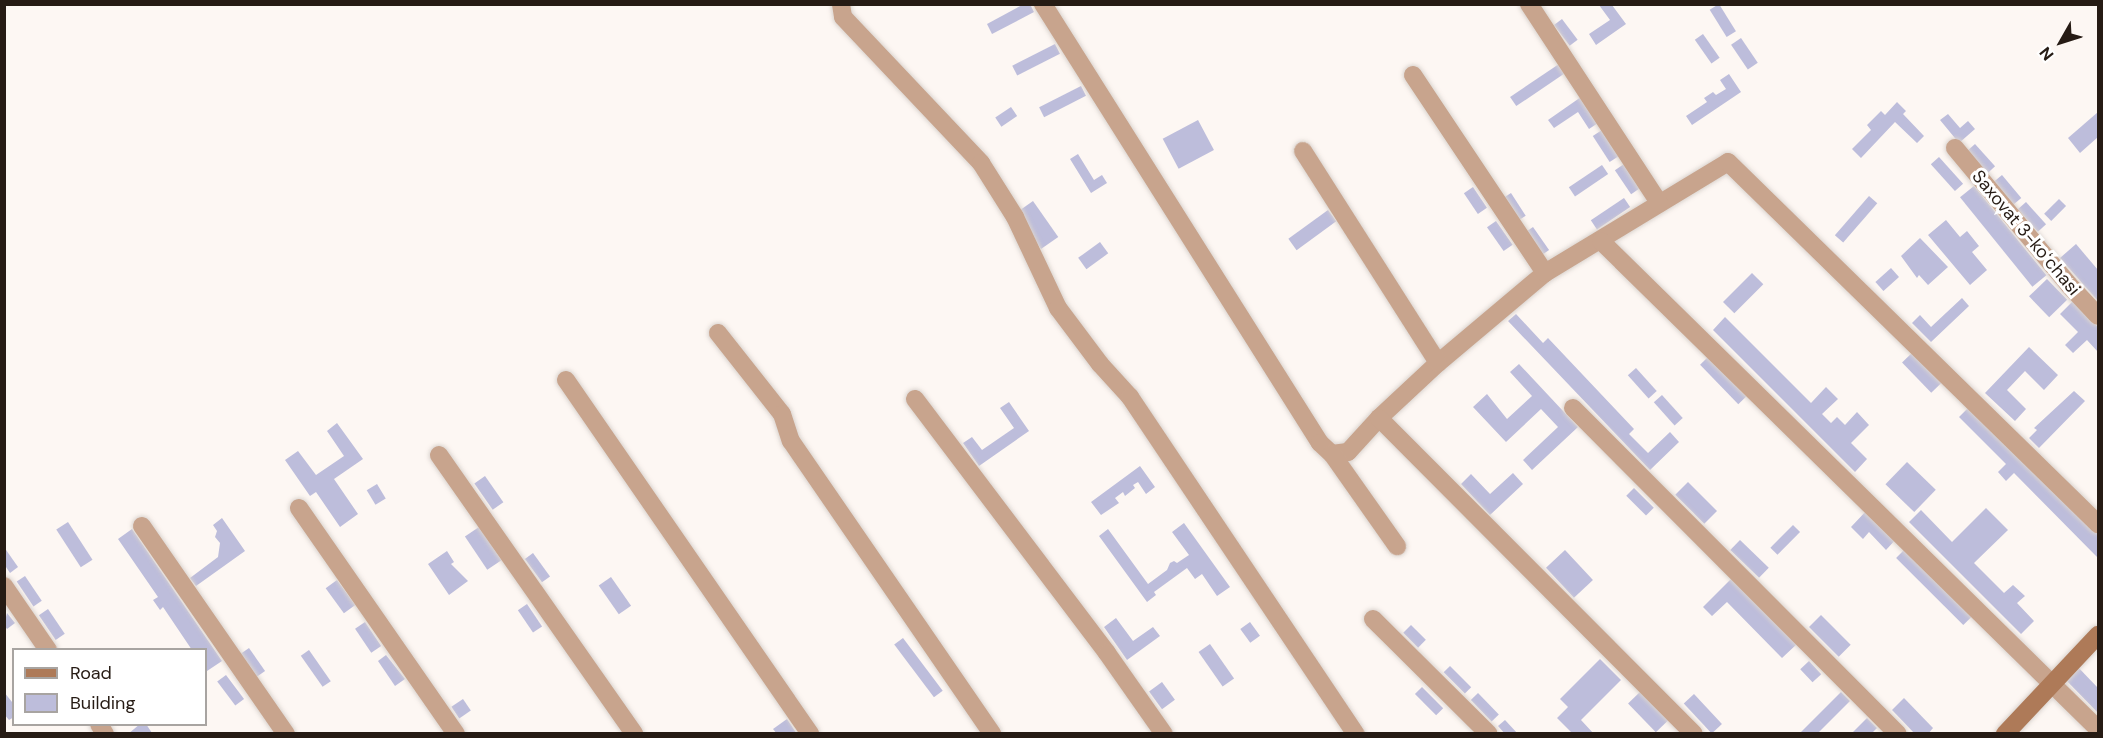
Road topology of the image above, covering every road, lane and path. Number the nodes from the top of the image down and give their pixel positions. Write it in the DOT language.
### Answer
graph roads {
  1 [pos="841,4"];
  2 [pos="1043,4"];
  3 [pos="1529,4"];
  4 [pos="1413,75"];
  5 [pos="1955,148"];
  6 [pos="1304,152"];
  7 [pos="1659,203"];
  8 [pos="1601,241"];
  9 [pos="1545,273"];
  10 [pos="2098,316"];
  11 [pos="718,333"];
  12 [pos="1438,363"];
  13 [pos="566,380"];
  14 [pos="915,399"];
  15 [pos="1573,408"];
  16 [pos="1379,418"];
  17 [pos="1332,454"];
  18 [pos="439,455"];
  19 [pos="299,508"];
  20 [pos="2098,524"];
  21 [pos="142,526"];
  22 [pos="1397,546"];
  23 [pos="4,586"];
  24 [pos="1373,619"];
  25 [pos="2098,635"];
  26 [pos="47,648"];
  27 [pos="2052,684"];
  28 [pos="2098,729"];
  29 [pos="286,734"];
  30 [pos="456,734"];
  31 [pos="634,734"];
  32 [pos="810,734"];
  33 [pos="992,734"];
  34 [pos="1164,734"];
  35 [pos="1356,734"];
  36 [pos="1489,734"];
  37 [pos="1694,734"];
  38 [pos="1898,734"];
  39 [pos="2004,734"];
  1 -- 35 [label="street"];
  2 -- 17 [label="street"];
  3 -- 7 [label="street"];
  4 -- 9 [label="street"];
  5 -- 10 [label="street, Saxovat 3-koʻchasi"];
  6 -- 12 [label="street"];
  7 -- 8 [label="street"];
  7 -- 20 [label="street"];
  8 -- 9 [label="street"];
  8 -- 27 [label="street"];
  9 -- 12 [label="street"];
  11 -- 33 [label="street"];
  12 -- 16 [label="street"];
  13 -- 32 [label="street"];
  14 -- 34 [label="street"];
  15 -- 38 [label="street"];
  16 -- 17 [label="street"];
  16 -- 37 [label="street"];
  17 -- 22 [label="street"];
  18 -- 31 [label="street"];
  19 -- 30 [label="street"];
  21 -- 29 [label="street"];
  23 -- 26 [label="street"];
  24 -- 36 [label="street"];
  25 -- 27 [label="street"];
  27 -- 28 [label="street"];
  27 -- 39 [label="street"];
}
